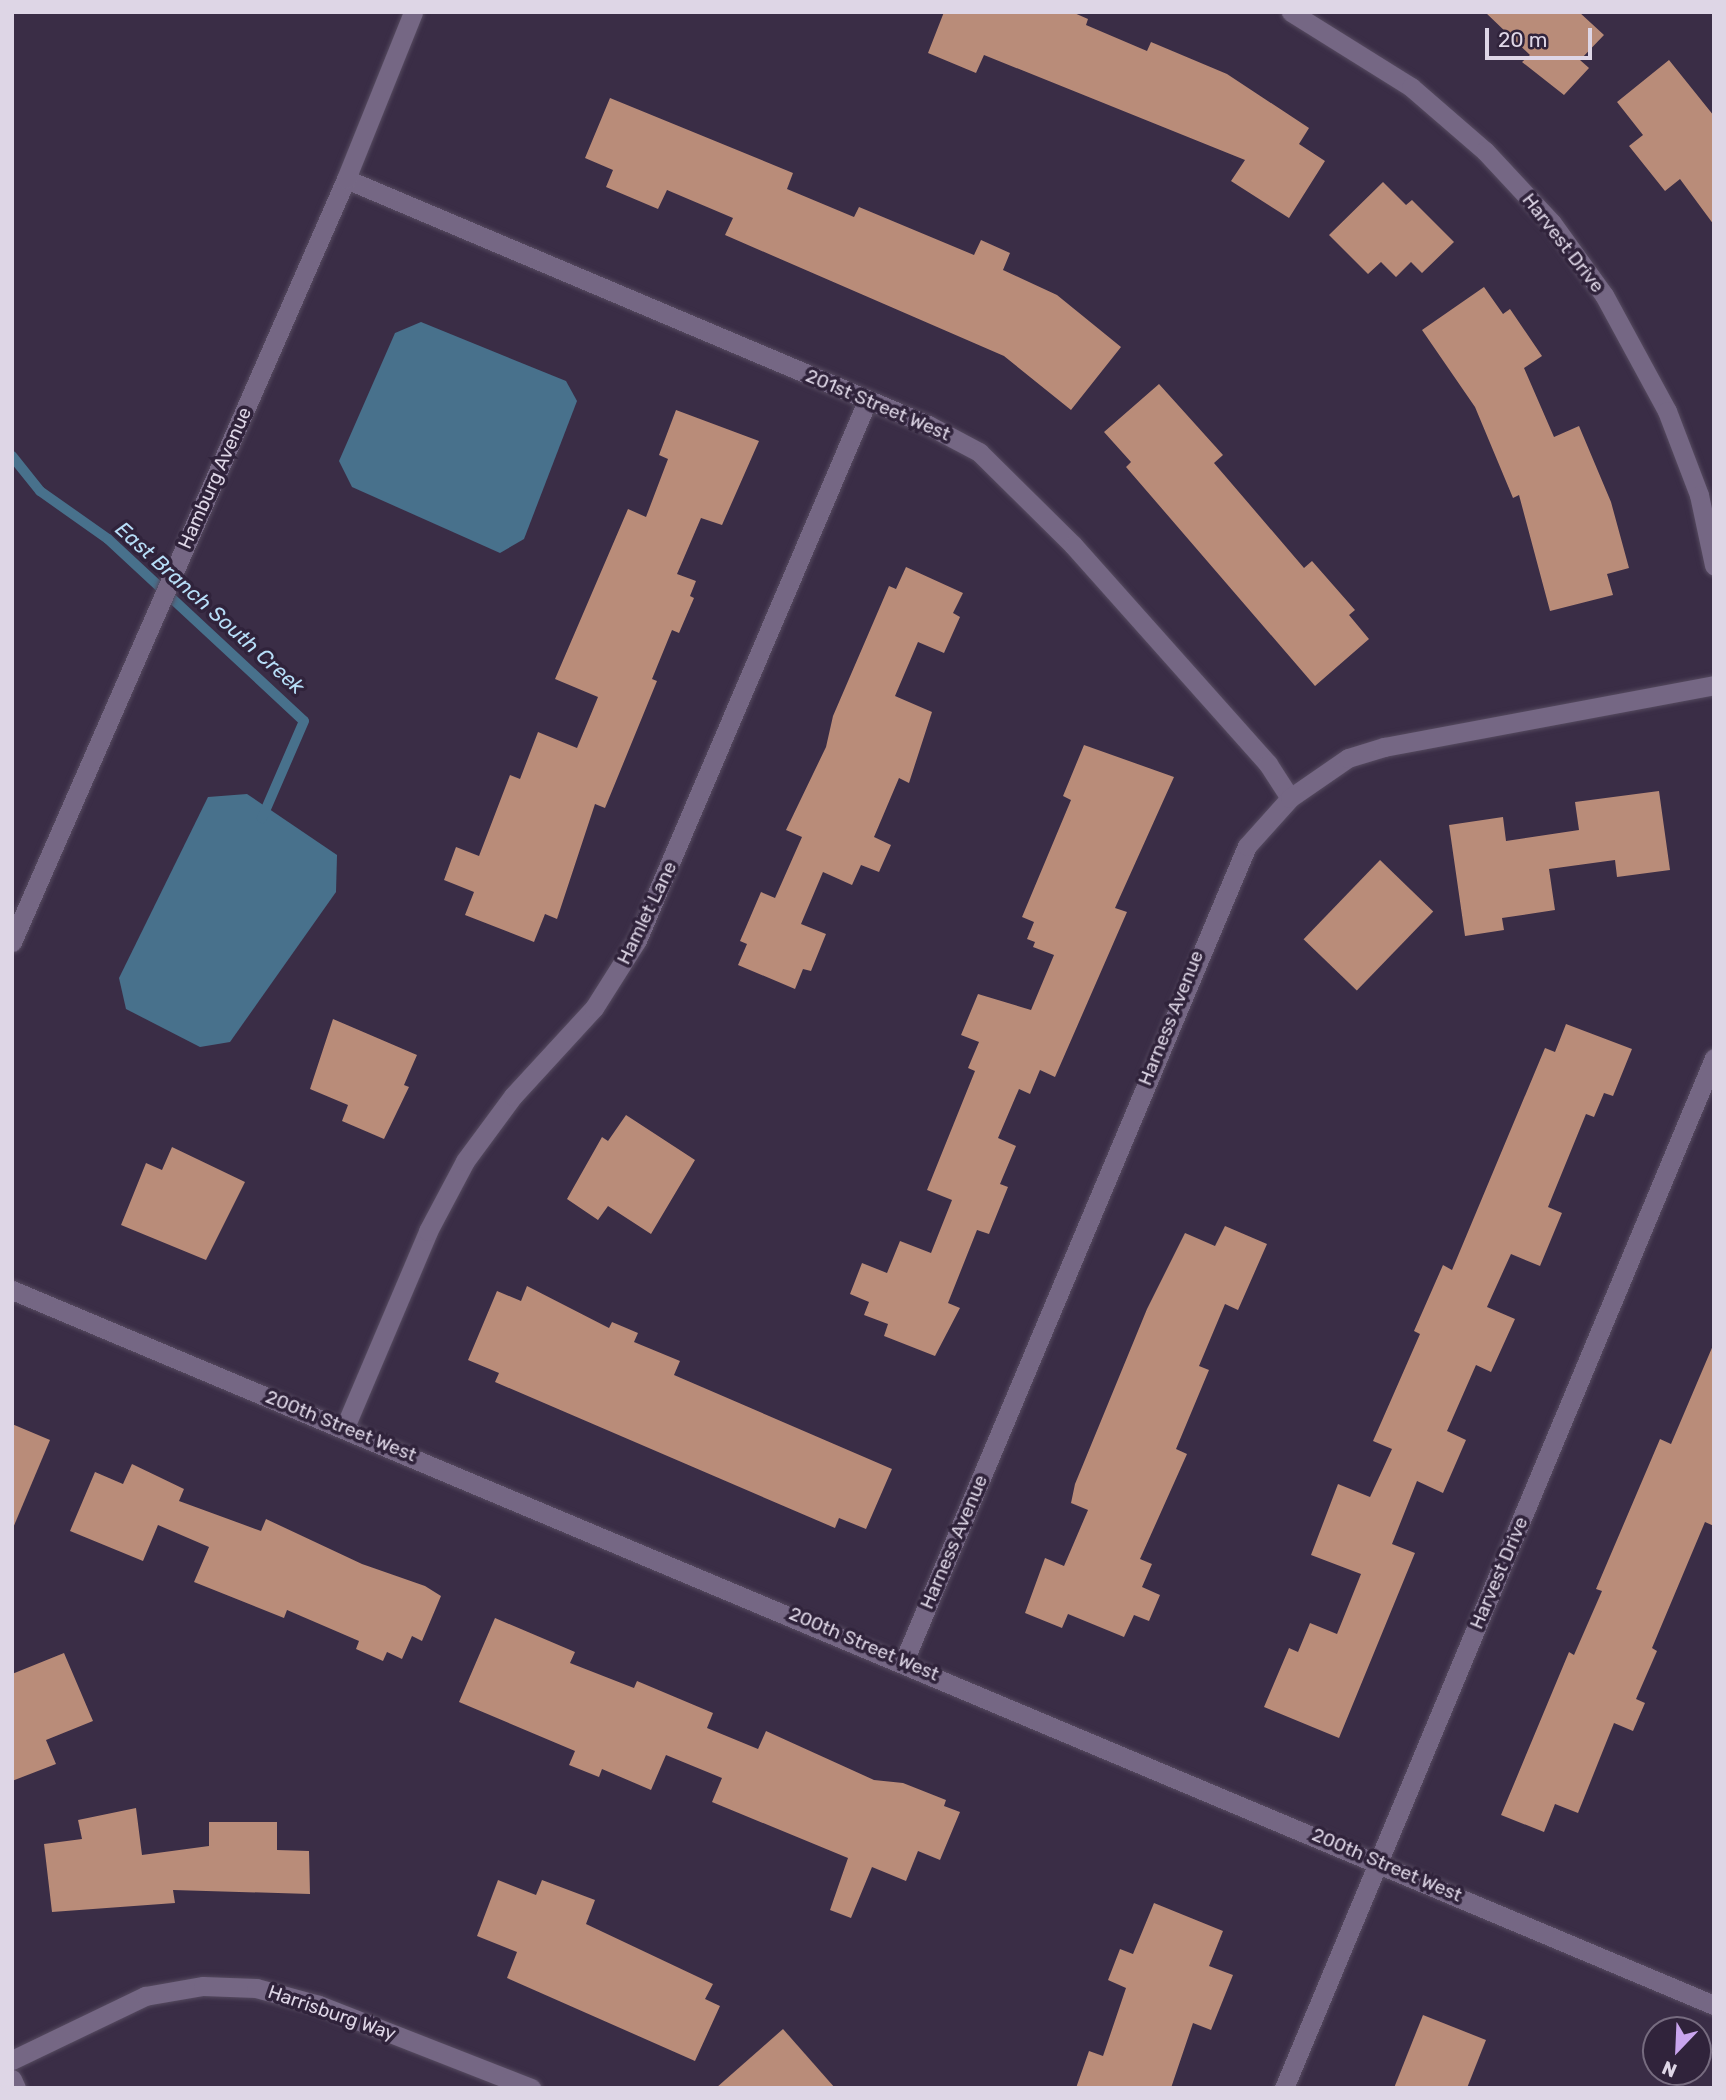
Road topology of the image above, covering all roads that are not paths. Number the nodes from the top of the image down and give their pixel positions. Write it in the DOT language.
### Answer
graph roads {
  1 [pos="414,12"];
  2 [pos="1291,12"];
  3 [pos="346,179"];
  4 [pos="868,399"];
  5 [pos="1714,565"];
  6 [pos="1714,685"];
  7 [pos="1290,798"];
  8 [pos="12,943"];
  9 [pos="1714,1058"];
  10 [pos="12,1290"];
  11 [pos="345,1427"];
  12 [pos="904,1661"];
  13 [pos="1379,1862"];
  14 [pos="1714,2005"];
  15 [pos="12,2060"];
  16 [pos="12,2078"];
  17 [pos="16,2088"];
  18 [pos="531,2088"];
  19 [pos="1284,2088"];
  1 -- 3 [label="street, Hamburg Avenue"];
  2 -- 5 [label="street, Harvest Drive"];
  3 -- 4 [label="street, 201st Street West"];
  3 -- 8 [label="street, Hamburg Avenue"];
  4 -- 7 [label="street, 201st Street West"];
  4 -- 11 [label="street, Hamlet Lane"];
  6 -- 7 [label="street, Harness Avenue"];
  7 -- 12 [label="street, Harness Avenue"];
  9 -- 13 [label="street, Harvest Drive"];
  10 -- 11 [label="street, 200th Street West"];
  11 -- 12 [label="street, 200th Street West"];
  12 -- 13 [label="street, 200th Street West"];
  13 -- 14 [label="street, 200th Street West"];
  13 -- 19 [label="street, Harvest Drive"];
  15 -- 18 [label="street, Harrisburg Way"];
  16 -- 17 [label="street"];
}
